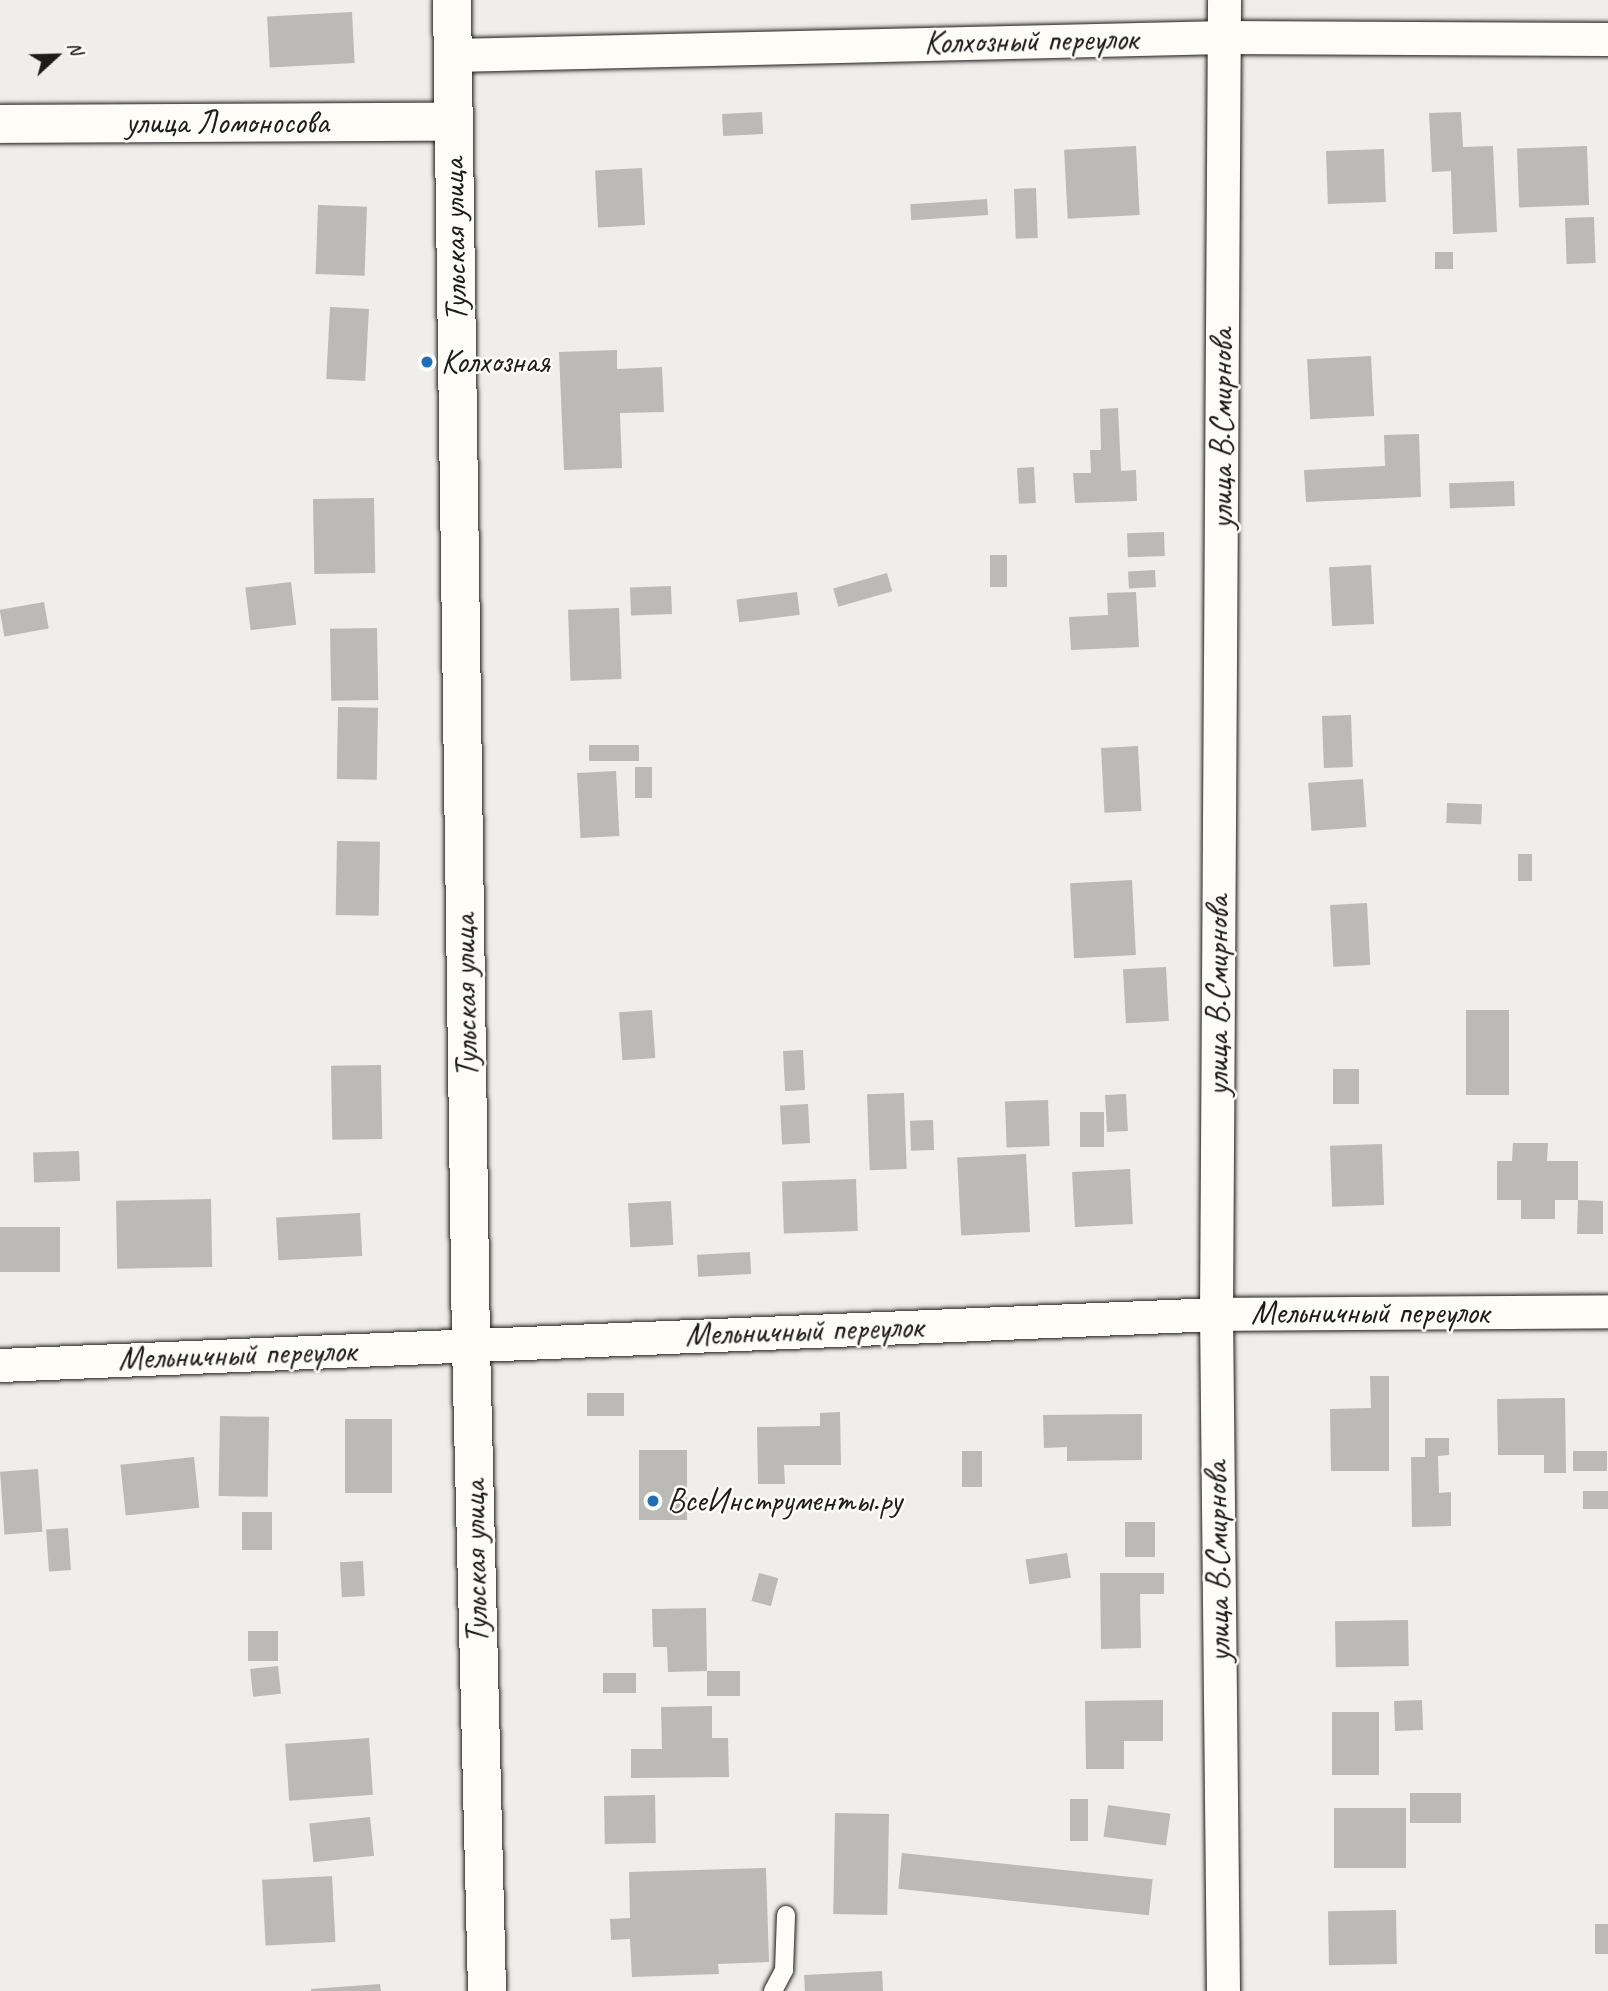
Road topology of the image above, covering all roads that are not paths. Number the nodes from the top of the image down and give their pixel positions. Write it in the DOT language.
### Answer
graph roads {
  1 [pos="452,0"];
  2 [pos="1224,0"];
  3 [pos="1225,37"];
  4 [pos="1608,39"];
  5 [pos="453,55"];
  6 [pos="454,122"];
  7 [pos="0,124"];
  8 [pos="1608,1311"];
  9 [pos="1216,1314"];
  10 [pos="471,1345"];
  11 [pos="0,1365"];
  12 [pos="786,1914"];
  13 [pos="487,1991"];
  14 [pos="773,1991"];
  15 [pos="1223,1991"];
  1 -- 5 [label="main road, Тульская улица"];
  2 -- 3 [label="street, улица В.Смирнова"];
  3 -- 4 [label="street, Колхозный переулок"];
  3 -- 5 [label="street, Колхозный переулок"];
  3 -- 9 [label="street, улица В.Смирнова"];
  5 -- 6 [label="main road, Тульская улица"];
  6 -- 7 [label="main road, улица Ломоносова"];
  6 -- 10 [label="main road, Тульская улица"];
  8 -- 9 [label="street, Мельничный переулок"];
  9 -- 10 [label="street, Мельничный переулок"];
  9 -- 15 [label="street, улица В.Смирнова"];
  10 -- 11 [label="street, Мельничный переулок"];
  10 -- 13 [label="main road, Тульская улица"];
  12 -- 14 [label="lane"];
}
